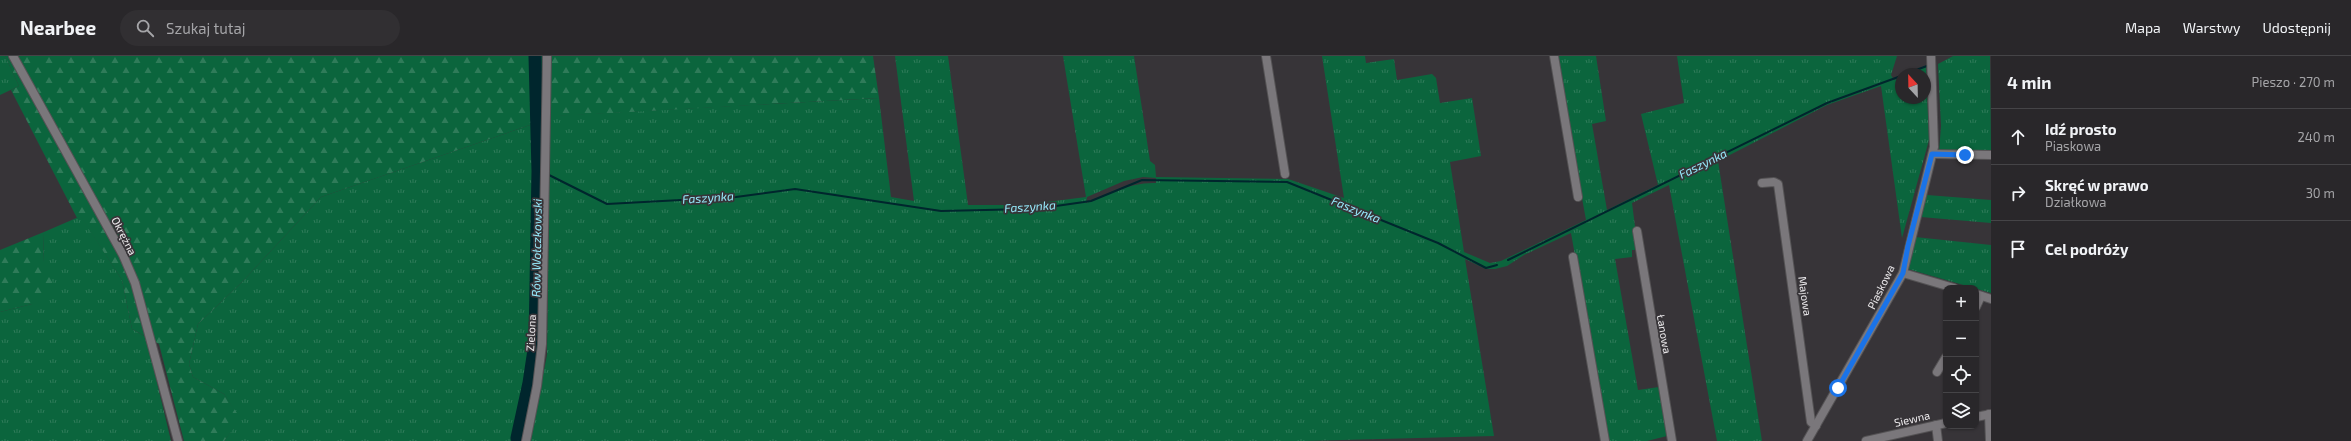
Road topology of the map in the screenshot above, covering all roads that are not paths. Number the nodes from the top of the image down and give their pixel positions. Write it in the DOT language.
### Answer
graph roads {
  1 [pos="13,56"];
  2 [pos="547,56"];
  3 [pos="1266,56"];
  4 [pos="1554,56"];
  5 [pos="1931,56"];
  6 [pos="1932,154"];
  7 [pos="1991,155"];
  8 [pos="1285,174"];
  9 [pos="1762,183"];
  10 [pos="1578,197"];
  11 [pos="1637,231"];
  12 [pos="1573,257"];
  13 [pos="1903,273"];
  14 [pos="1944,285"];
  15 [pos="1979,295"];
  16 [pos="1991,299"];
  17 [pos="1943,362"];
  18 [pos="1937,372"];
  19 [pos="1990,414"];
  20 [pos="1979,416"];
  21 [pos="1943,424"];
  22 [pos="1936,425"];
  23 [pos="1816,426"];
  24 [pos="1883,439"];
  25 [pos="178,441"];
  26 [pos="526,441"];
  27 [pos="1605,441"];
  28 [pos="1672,441"];
  29 [pos="1807,441"];
  30 [pos="1866,441"];
  31 [pos="1938,441"];
  32 [pos="1990,441"];
  1 -- 25 [label="street, Okrężna"];
  2 -- 26 [label="street, Zielona"];
  3 -- 8 [label="street"];
  4 -- 10 [label="street"];
  5 -- 6 [label="street, Piaskowa"];
  6 -- 7 [label="street"];
  6 -- 13 [label="street, Piaskowa"];
  9 -- 23 [label="street, Majowa"];
  11 -- 28 [label="street, Łanowa"];
  12 -- 27 [label="street"];
  13 -- 14 [label="street"];
  13 -- 23 [label="street, Piaskowa"];
  15 -- 16 [label="street"];
  17 -- 18 [label="street"];
  19 -- 20 [label="street"];
  19 -- 32 [label="street"];
  21 -- 22 [label="street, Siewna"];
  22 -- 24 [label="street, Siewna"];
  22 -- 31 [label="street"];
  23 -- 29 [label="street, Piaskowa"];
  24 -- 30 [label="street, Siewna"];
}
